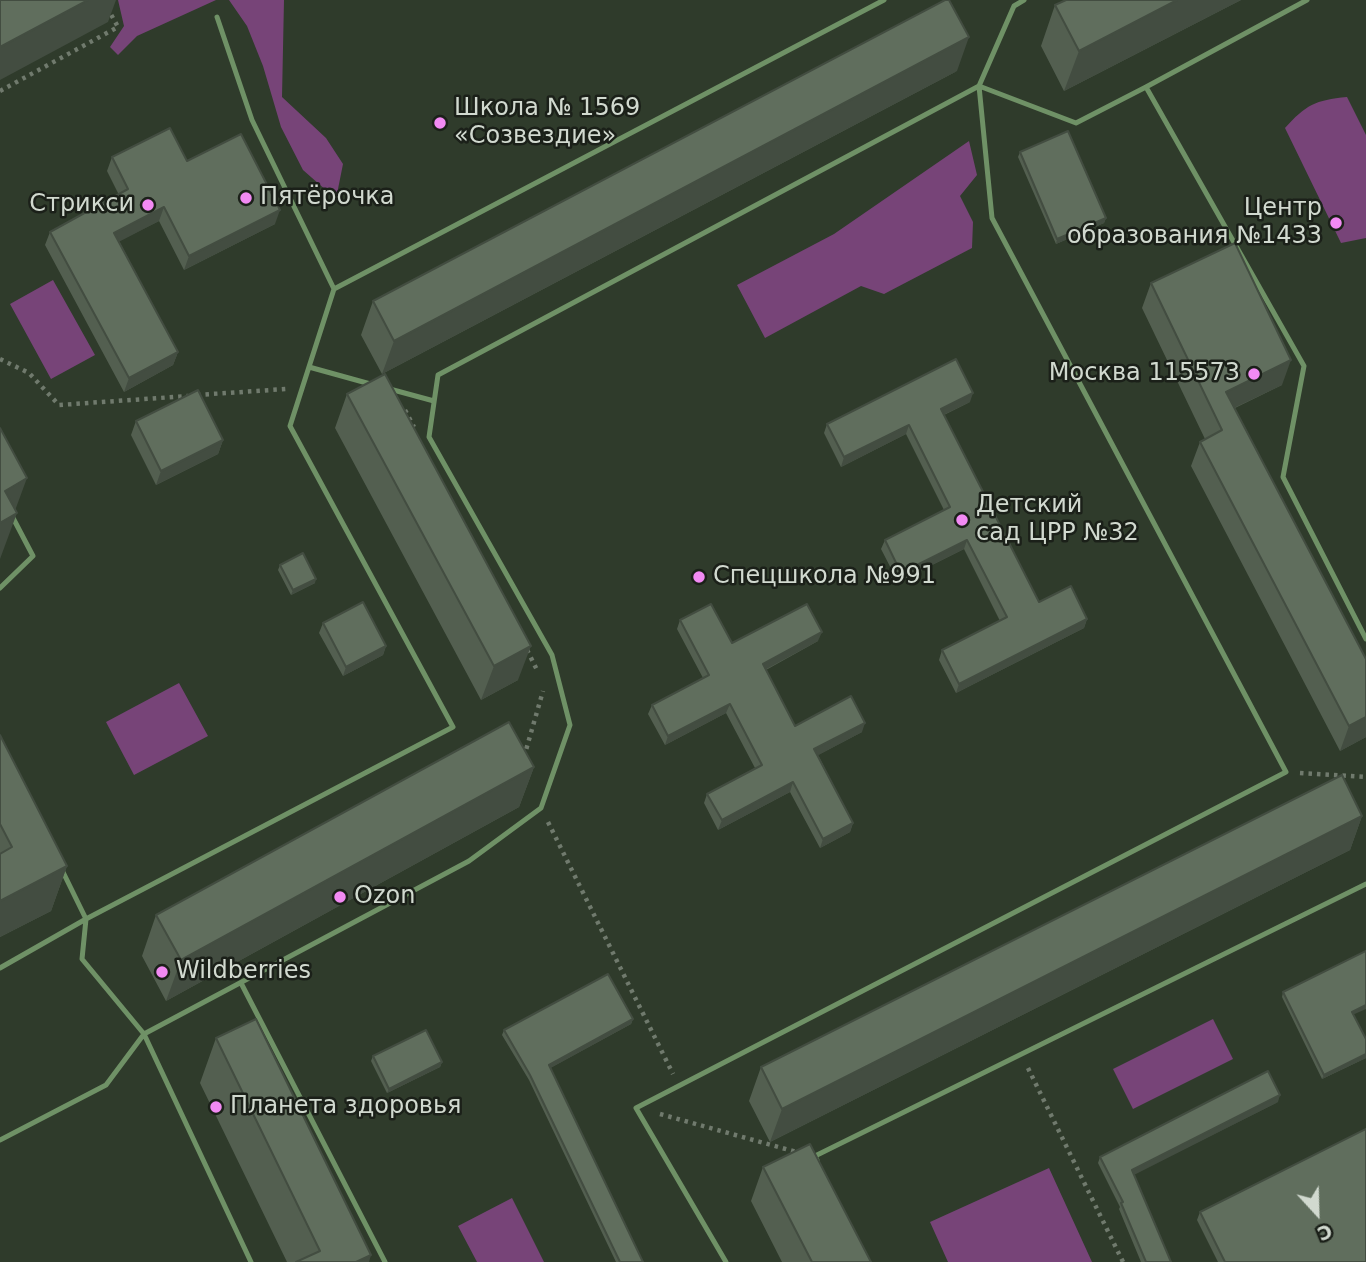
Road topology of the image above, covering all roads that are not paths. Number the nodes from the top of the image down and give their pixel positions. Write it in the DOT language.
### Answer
graph roads {
  1 [pos="884,0"];
  2 [pos="1024,0"];
  3 [pos="1307,0"];
  4 [pos="216,17"];
  5 [pos="979,86"];
  6 [pos="1146,87"];
  7 [pos="334,289"];
  8 [pos="309,367"];
  9 [pos="434,401"];
  10 [pos="11,513"];
  11 [pos="0,588"];
  12 [pos="1366,639"];
  13 [pos="56,858"];
  14 [pos="1366,884"];
  15 [pos="86,919"];
  16 [pos="0,968"];
  17 [pos="241,983"];
  18 [pos="144,1034"];
  19 [pos="0,1140"];
  20 [pos="821,1168"];
  21 [pos="251,1262"];
  22 [pos="385,1262"];
  23 [pos="726,1262"];
  1 -- 7 [label="lane"];
  2 -- 5 [label="lane"];
  3 -- 6 [label="lane"];
  4 -- 7 [label="lane"];
  5 -- 6 [label="lane"];
  5 -- 9 [label="lane"];
  5 -- 23 [label="lane"];
  6 -- 12 [label="lane"];
  7 -- 8 [label="lane"];
  8 -- 9 [label="lane"];
  8 -- 15 [label="lane"];
  9 -- 17 [label="lane"];
  10 -- 11 [label="lane"];
  13 -- 15 [label="lane"];
  14 -- 20 [label="lane"];
  15 -- 16 [label="lane"];
  15 -- 18 [label="lane"];
  17 -- 18 [label="lane"];
  17 -- 22 [label="lane"];
  18 -- 19 [label="lane"];
  18 -- 21 [label="lane"];
}
